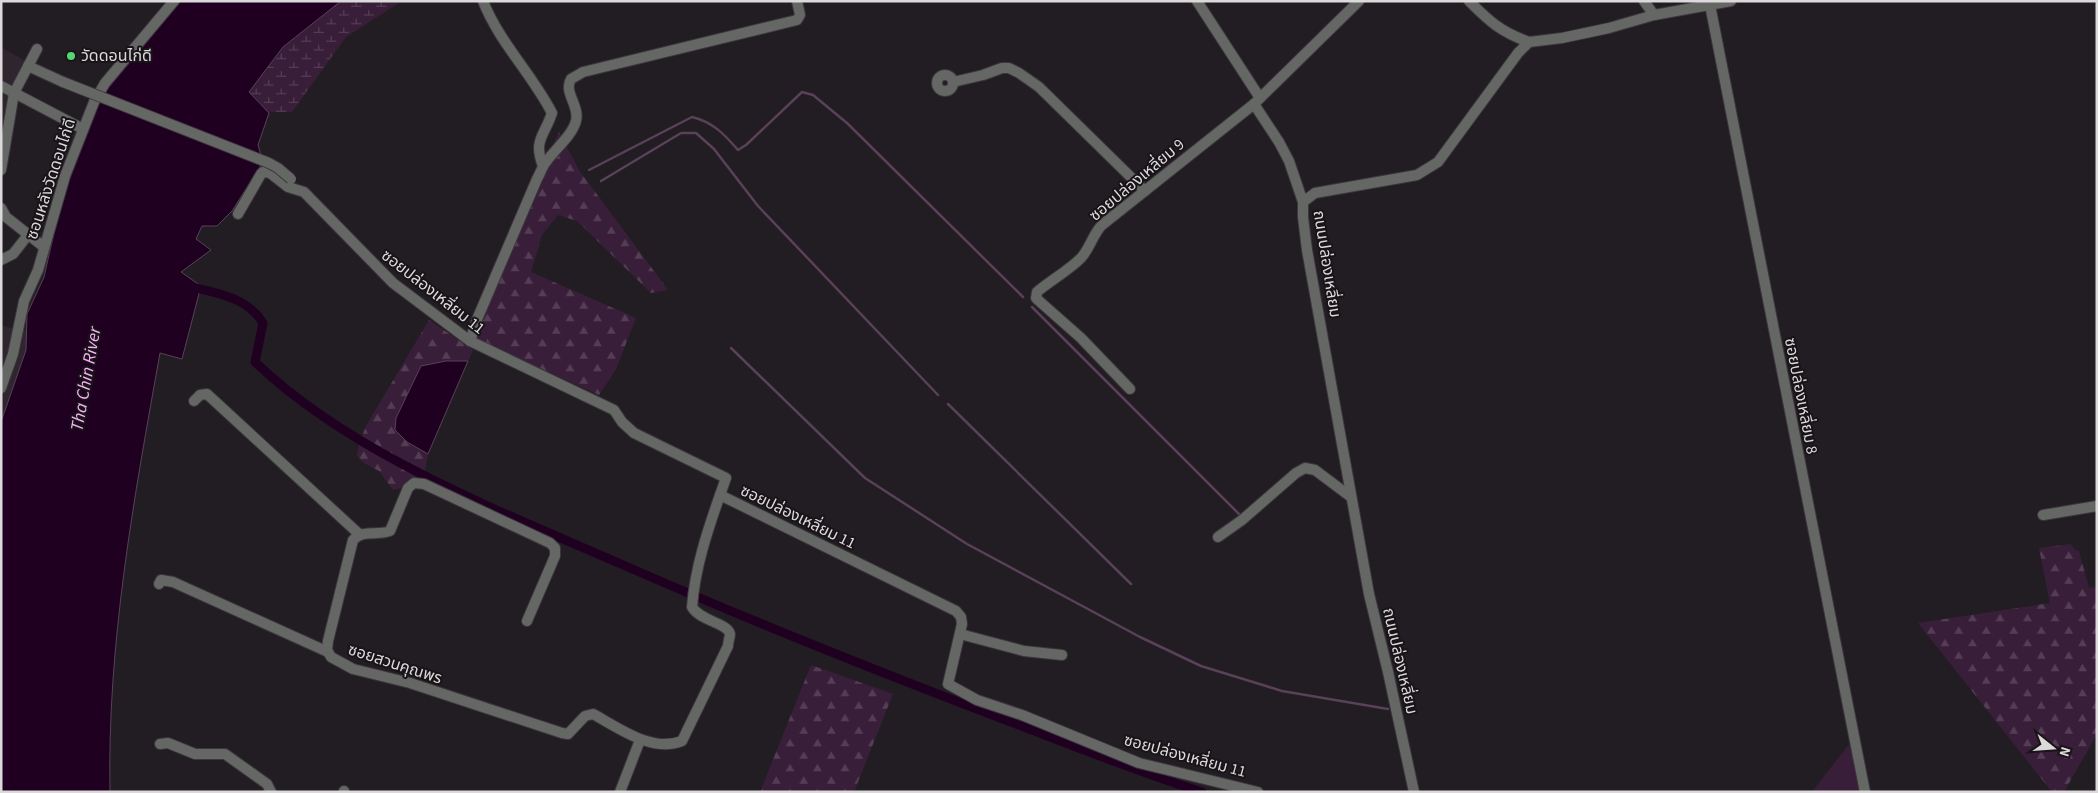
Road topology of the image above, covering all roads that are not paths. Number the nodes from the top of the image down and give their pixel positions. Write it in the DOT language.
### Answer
graph roads {
  1 [pos="174,1"];
  2 [pos="483,1"];
  3 [pos="797,1"];
  4 [pos="1197,1"];
  5 [pos="1359,1"];
  6 [pos="1470,1"];
  7 [pos="1644,1"];
  8 [pos="1731,1"];
  9 [pos="1710,5"];
  10 [pos="1654,15"];
  11 [pos="1529,42"];
  12 [pos="36,51"];
  13 [pos="28,66"];
  14 [pos="953,82"];
  15 [pos="1,86"];
  16 [pos="14,93"];
  17 [pos="1257,101"];
  18 [pos="82,129"];
  19 [pos="543,166"];
  20 [pos="1,170"];
  21 [pos="1145,191"];
  22 [pos="304,192"];
  23 [pos="1303,202"];
  24 [pos="1,208"];
  25 [pos="238,214"];
  26 [pos="28,235"];
  27 [pos="44,248"];
  28 [pos="1,260"];
  29 [pos="470,341"];
  30 [pos="1,388"];
  31 [pos="1130,389"];
  32 [pos="194,401"];
  33 [pos="720,495"];
  34 [pos="1352,497"];
  35 [pos="2097,506"];
  36 [pos="2043,515"];
  37 [pos="359,534"];
  38 [pos="1218,537"];
  39 [pos="159,584"];
  40 [pos="527,621"];
  41 [pos="960,634"];
  42 [pos="328,652"];
  43 [pos="1062,655"];
  44 [pos="640,740"];
  45 [pos="160,744"];
  46 [pos="271,792"];
  47 [pos="620,792"];
  48 [pos="1258,792"];
  49 [pos="1414,792"];
  50 [pos="1865,792"];
  1 -- 18 [label="street, ซอนหลังวัดดอนไก่ดี"];
  2 -- 19 [label="street"];
  3 -- 19 [label="street"];
  4 -- 17 [label="street"];
  5 -- 17 [label="street, ซอยปล่องเหลี่ยม 9"];
  6 -- 11 [label="street"];
  7 -- 10 [label="street"];
  8 -- 9 [label="street"];
  9 -- 10 [label="street"];
  9 -- 50 [label="street, ซอยปล่องเหลี่ยม 8"];
  10 -- 11 [label="street"];
  11 -- 23 [label="street, ถนนปล่องเหลี่ยม"];
  12 -- 13 [label="street"];
  13 -- 16 [label="street"];
  13 -- 22 [label="street, bridge"];
  14 -- 21 [label="street"];
  15 -- 16 [label="street"];
  16 -- 18 [label="street"];
  16 -- 20 [label="street"];
  17 -- 21 [label="street, ซอยปล่องเหลี่ยม 9"];
  17 -- 23 [label="street"];
  18 -- 27 [label="street, ซอนหลังวัดดอนไก่ดี"];
  19 -- 29 [label="street"];
  21 -- 31 [label="street, ซอยปล่องเหลี่ยม 9"];
  22 -- 25 [label="street, ซอยปล่องเหลี่ยม 11"];
  22 -- 29 [label="street, ซอยปล่องเหลี่ยม 11"];
  23 -- 34 [label="street, ถนนปล่องเหลี่ยม"];
  24 -- 26 [label="street"];
  26 -- 27 [label="street"];
  26 -- 28 [label="street"];
  27 -- 30 [label="street, ซอนหลังวัดดอนไก่ดี"];
  29 -- 33 [label="street, ซอยปล่องเหลี่ยม 11"];
  32 -- 37 [label="street"];
  33 -- 41 [label="street, ซอยปล่องเหลี่ยม 11"];
  33 -- 44 [label="street, ซอยสวนคุณพร"];
  34 -- 38 [label="street"];
  34 -- 49 [label="street, ถนนปล่องเหลี่ยม"];
  35 -- 36 [label="street"];
  37 -- 40 [label="street"];
  37 -- 42 [label="street, ซอยสวนคุณพร"];
  39 -- 42 [label="street"];
  41 -- 43 [label="street"];
  41 -- 48 [label="street, ซอยปล่องเหลี่ยม 11"];
  42 -- 44 [label="street, ซอยสวนคุณพร"];
  44 -- 47 [label="street"];
  45 -- 46 [label="street"];
}
